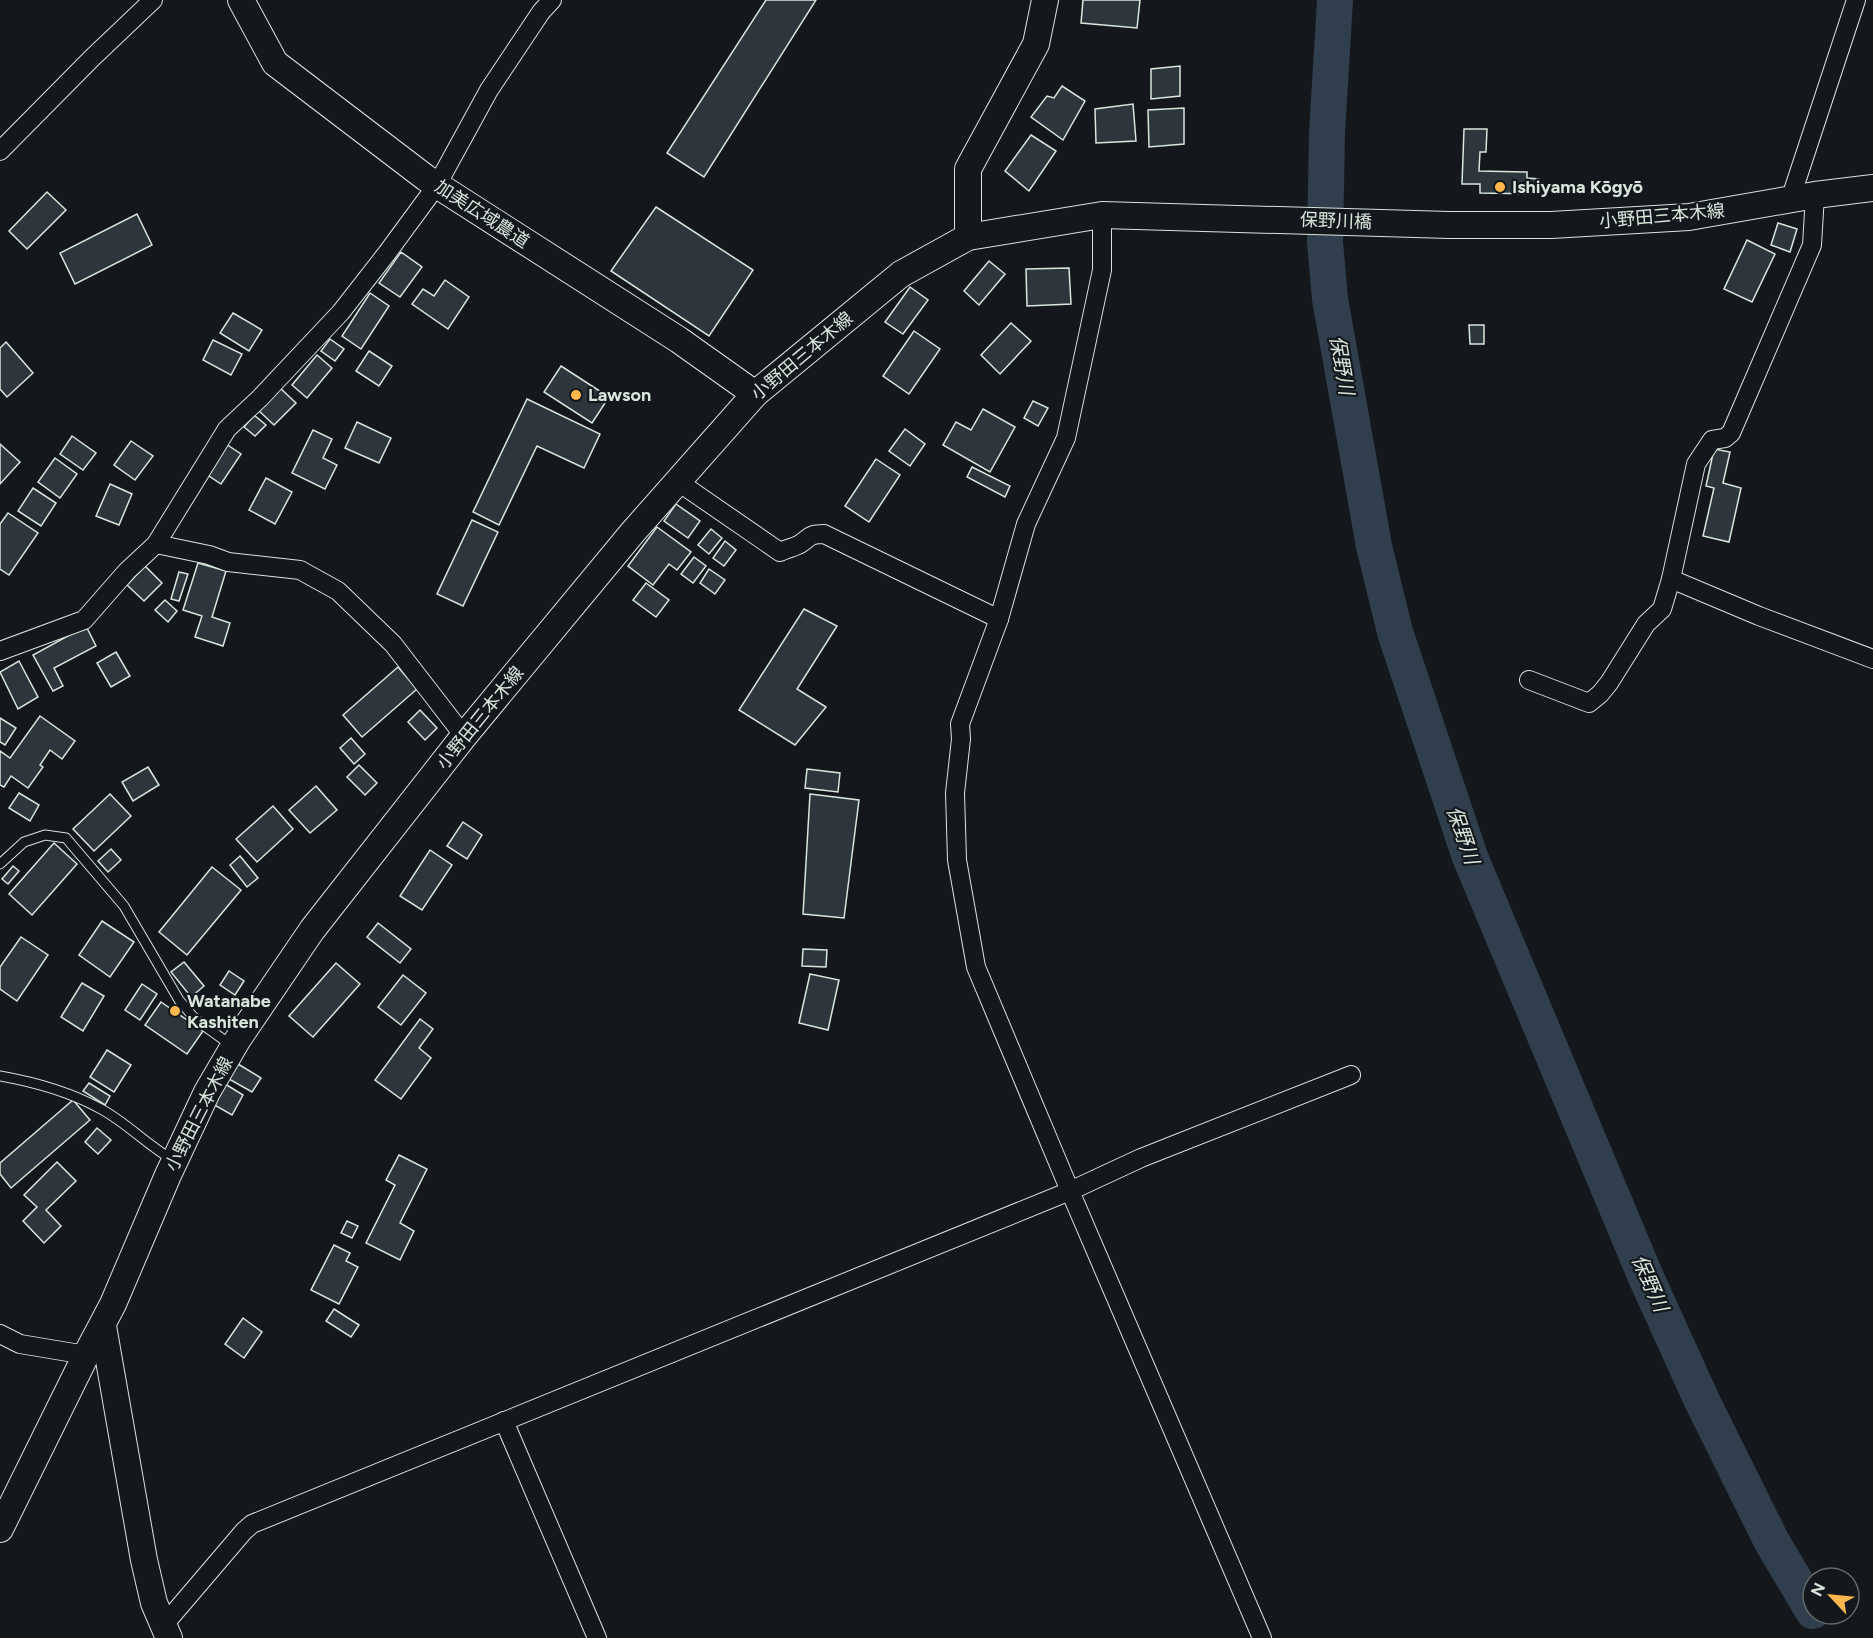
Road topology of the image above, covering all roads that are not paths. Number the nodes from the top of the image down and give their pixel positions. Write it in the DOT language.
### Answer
graph roads {
  1 [pos="153,0"];
  2 [pos="240,0"];
  3 [pos="552,0"];
  4 [pos="1045,0"];
  5 [pos="1856,0"];
  6 [pos="0,151"];
  7 [pos="437,185"];
  8 [pos="1873,188"];
  9 [pos="1815,195"];
  10 [pos="1790,200"];
  11 [pos="1102,214"];
  12 [pos="1222,217"];
  13 [pos="1449,225"];
  14 [pos="968,237"];
  15 [pos="755,394"];
  16 [pos="677,481"];
  17 [pos="156,544"];
  18 [pos="1671,579"];
  19 [pos="999,619"];
  20 [pos="2,644"];
  21 [pos="1873,659"];
  22 [pos="1529,680"];
  23 [pos="464,736"];
  24 [pos="0,864"];
  25 [pos="233,1047"];
  26 [pos="1351,1075"];
  27 [pos="0,1076"];
  28 [pos="175,1161"];
  29 [pos="1070,1191"];
  30 [pos="103,1326"];
  31 [pos="0,1334"];
  32 [pos="86,1355"];
  33 [pos="504,1421"];
  34 [pos="0,1529"];
  35 [pos="166,1632"];
  36 [pos="597,1638"];
  37 [pos="1262,1638"];
  1 -- 6 [label="street"];
  2 -- 7 [label="main road, 加美広域農道"];
  3 -- 7 [label="street"];
  4 -- 14 [label="main road"];
  5 -- 10 [label="street"];
  7 -- 15 [label="main road, 加美広域農道"];
  7 -- 17 [label="street"];
  8 -- 9 [label="main road, 小野田三本木線"];
  9 -- 10 [label="main road, 小野田三本木線"];
  9 -- 18 [label="street"];
  10 -- 13 [label="main road, 小野田三本木線"];
  11 -- 12 [label="main road, 小野田三本木線"];
  11 -- 14 [label="main road, 小野田三本木線"];
  11 -- 19 [label="street"];
  12 -- 13 [label="main road, 保野川橋"];
  14 -- 15 [label="main road, 小野田三本木線"];
  15 -- 16 [label="main road, 小野田三本木線"];
  16 -- 19 [label="street"];
  16 -- 23 [label="main road, 小野田三本木線"];
  17 -- 20 [label="street"];
  17 -- 23 [label="street"];
  18 -- 21 [label="street"];
  18 -- 22 [label="street"];
  19 -- 29 [label="street"];
  23 -- 25 [label="main road, 小野田三本木線"];
  24 -- 25 [label="lane"];
  25 -- 28 [label="main road, 小野田三本木線"];
  26 -- 29 [label="street"];
  27 -- 28 [label="lane"];
  28 -- 30 [label="main road, 小野田三本木線"];
  29 -- 33 [label="street"];
  29 -- 37 [label="street"];
  30 -- 32 [label="main road, 小野田三本木線"];
  30 -- 35 [label="main road"];
  31 -- 32 [label="street"];
  32 -- 34 [label="main road, 小野田三本木線"];
  33 -- 35 [label="street"];
  33 -- 36 [label="street"];
}
